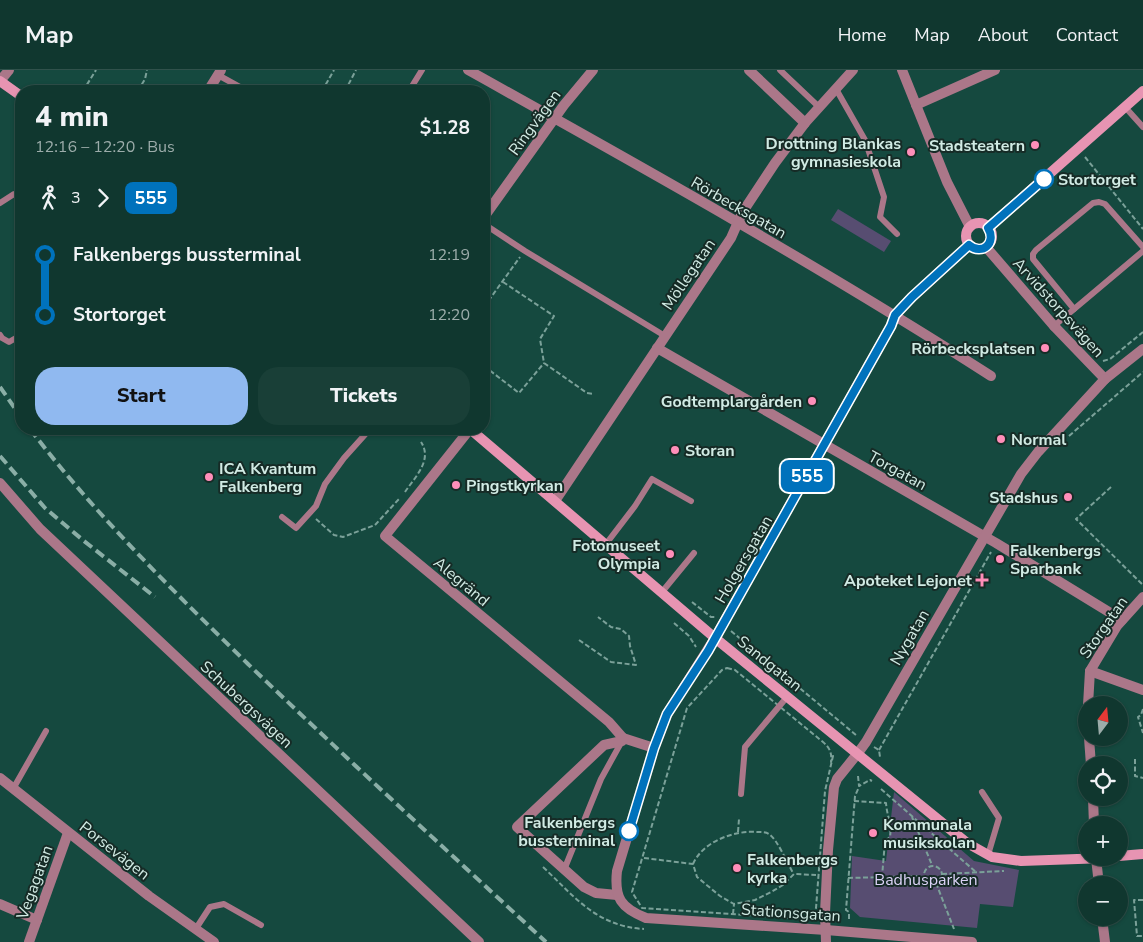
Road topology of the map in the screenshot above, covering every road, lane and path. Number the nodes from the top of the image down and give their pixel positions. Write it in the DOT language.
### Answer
graph roads {
  1 [pos="9,70"];
  2 [pos="96,70"];
  3 [pos="147,70"];
  4 [pos="334,70"];
  5 [pos="356,70"];
  6 [pos="422,70"];
  7 [pos="468,70"];
  8 [pos="593,70"];
  9 [pos="749,70"];
  10 [pos="780,70"];
  11 [pos="853,70"];
  12 [pos="902,70"];
  13 [pos="995,70"];
  14 [pos="220,73"];
  15 [pos="0,81"];
  16 [pos="87,85"];
  17 [pos="142,85"];
  18 [pos="212,85"];
  19 [pos="238,85"];
  20 [pos="325,85"];
  21 [pos="348,85"];
  22 [pos="413,85"];
  23 [pos="836,89"];
  24 [pos="1143,91"];
  25 [pos="15,92"];
  26 [pos="916,105"];
  27 [pos="819,107"];
  28 [pos="1125,107"];
  29 [pos="554,118"];
  30 [pos="804,123"];
  31 [pos="1143,127"];
  32 [pos="1089,153"];
  33 [pos="15,195"];
  34 [pos="0,203"];
  35 [pos="490,209"];
  36 [pos="738,224"];
  37 [pos="970,227"];
  38 [pos="490,228"];
  39 [pos="988,228"];
  40 [pos="1143,229"];
  41 [pos="897,234"];
  42 [pos="969,245"];
  43 [pos="986,247"];
  44 [pos="1143,247"];
  45 [pos="1143,250"];
  46 [pos="525,252"];
  47 [pos="503,282"];
  48 [pos="490,299"];
  49 [pos="1074,309"];
  50 [pos="895,315"];
  51 [pos="1054,326"];
  52 [pos="1143,332"];
  53 [pos="0,335"];
  54 [pos="665,336"];
  55 [pos="15,338"];
  56 [pos="657,348"];
  57 [pos="1143,348"];
  58 [pos="1096,359"];
  59 [pos="544,363"];
  60 [pos="490,371"];
  61 [pos="1143,372"];
  62 [pos="991,376"];
  63 [pos="1108,376"];
  64 [pos="594,394"];
  65 [pos="364,435"];
  66 [pos="465,435"];
  67 [pos="477,435"];
  68 [pos="1064,440"];
  69 [pos="421,442"];
  70 [pos="825,446"];
  71 [pos="0,483"];
  72 [pos="1111,487"];
  73 [pos="555,501"];
  74 [pos="691,501"];
  75 [pos="316,506"];
  76 [pos="282,518"];
  77 [pos="984,536"];
  78 [pos="996,543"];
  79 [pos="606,544"];
  80 [pos="694,553"];
  81 [pos="1143,585"];
  82 [pos="662,592"];
  83 [pos="1143,597"];
  84 [pos="692,602"];
  85 [pos="598,617"];
  86 [pos="717,617"];
  87 [pos="1122,620"];
  88 [pos="674,623"];
  89 [pos="729,628"];
  90 [pos="715,638"];
  91 [pos="579,640"];
  92 [pos="694,652"];
  93 [pos="727,668"];
  94 [pos="1090,671"];
  95 [pos="1143,690"];
  96 [pos="1089,696"];
  97 [pos="787,697"];
  98 [pos="1143,710"];
  99 [pos="46,731"];
  100 [pos="1143,733"];
  101 [pos="622,740"];
  102 [pos="823,742"];
  103 [pos="866,742"];
  104 [pos="654,748"];
  105 [pos="879,750"];
  106 [pos="858,753"];
  107 [pos="833,756"];
  108 [pos="1135,759"];
  109 [pos="885,762"];
  110 [pos="858,776"];
  111 [pos="0,778"];
  112 [pos="1143,778"];
  113 [pos="859,786"];
  114 [pos="13,789"];
  115 [pos="982,792"];
  116 [pos="741,794"];
  117 [pos="854,801"];
  118 [pos="911,814"];
  119 [pos="739,820"];
  120 [pos="68,833"];
  121 [pos="738,833"];
  122 [pos="988,854"];
  123 [pos="1143,854"];
  124 [pos="1128,855"];
  125 [pos="643,858"];
  126 [pos="1078,859"];
  127 [pos="693,864"];
  128 [pos="932,865"];
  129 [pos="564,870"];
  130 [pos="1007,871"];
  131 [pos="977,872"];
  132 [pos="794,874"];
  133 [pos="942,874"];
  134 [pos="818,875"];
  135 [pos="923,876"];
  136 [pos="882,877"];
  137 [pos="848,878"];
  138 [pos="936,883"];
  139 [pos="617,895"];
  140 [pos="1143,900"];
  141 [pos="0,904"];
  142 [pos="734,904"];
  143 [pos="816,908"];
  144 [pos="732,915"];
  145 [pos="37,920"];
  146 [pos="849,920"];
  147 [pos="261,925"];
  148 [pos="1103,926"];
  149 [pos="954,929"];
  150 [pos="195,930"];
  151 [pos="826,930"];
  152 [pos="1143,936"];
  153 [pos="940,941"];
  154 [pos="28,942"];
  155 [pos="214,942"];
  156 [pos="478,942"];
  157 [pos="826,942"];
  158 [pos="965,942"];
  159 [pos="972,942"];
  160 [pos="1105,942"];
  1 -- 15 [label="street"];
  2 -- 16 [label="path"];
  3 -- 17 [label="path"];
  4 -- 20 [label="path"];
  5 -- 21 [label="path"];
  6 -- 22 [label="lane"];
  7 -- 29 [label="street, Rörbecksgatan"];
  8 -- 29 [label="street, Ringvägen"];
  9 -- 30 [label="street"];
  10 -- 27 [label="lane"];
  11 -- 23 [label="street, Möllegatan"];
  12 -- 26 [label="street"];
  13 -- 26 [label="street"];
  14 -- 18 [label="street"];
  14 -- 19 [label="lane"];
  15 -- 25 [label="main road"];
  23 -- 27 [label="street, Möllegatan"];
  23 -- 41 [label="lane"];
  24 -- 28 [label="main road"];
  26 -- 37 [label="street"];
  27 -- 30 [label="street, Möllegatan"];
  28 -- 31 [label="lane"];
  28 -- 39 [label="main road"];
  29 -- 35 [label="street, Ringvägen"];
  29 -- 36 [label="street, Rörbecksgatan"];
  30 -- 36 [label="street, Möllegatan"];
  32 -- 40 [label="path"];
  33 -- 34 [label="lane"];
  36 -- 50 [label="street, Rörbecksgatan"];
  36 -- 54 [label="street, Möllegatan"];
  37 -- 39 [label="main road"];
  37 -- 42 [label="main road"];
  38 -- 46 [label="lane"];
  39 -- 43 [label="main road"];
  42 -- 43 [label="main road"];
  42 -- 50 [label="main road, Holgersgatan"];
  43 -- 51 [label="street, Arvidstorpsvägen"];
  44 -- 49 [label="lane"];
  45 -- 49 [label="lane"];
  46 -- 47 [label="path"];
  46 -- 54 [label="lane"];
  47 -- 48 [label="path"];
  47 -- 59 [label="path"];
  49 -- 51 [label="lane"];
  50 -- 62 [label="street, Rörbecksgatan"];
  50 -- 70 [label="main road, Holgersgatan"];
  51 -- 63 [label="street, Arvidstorpsvägen"];
  52 -- 58 [label="path"];
  53 -- 55 [label="lane"];
  54 -- 56 [label="street, Möllegatan"];
  56 -- 70 [label="street, Torgatan"];
  56 -- 73 [label="street, Möllegatan"];
  57 -- 63 [label="street, Nygatan"];
  59 -- 60 [label="path"];
  59 -- 64 [label="path"];
  61 -- 68 [label="path"];
  63 -- 77 [label="street, Nygatan"];
  65 -- 75 [label="lane"];
  66 -- 101 [label="street, Alegränd"];
  67 -- 73 [label="main road, Sandgatan"];
  69 -- 75 [label="path"];
  70 -- 77 [label="street, Torgatan"];
  70 -- 90 [label="main road, Holgersgatan"];
  71 -- 156 [label="street, Schubergsvägen"];
  72 -- 81 [label="path"];
  73 -- 79 [label="main road, Sandgatan"];
  74 -- 79 [label="lane"];
  75 -- 76 [label="lane"];
  77 -- 78 [label="street, Torgatan"];
  77 -- 103 [label="street, Nygatan"];
  78 -- 87 [label="street, Torgatan"];
  78 -- 105 [label="path"];
  79 -- 82 [label="main road, Sandgatan"];
  80 -- 82 [label="lane"];
  82 -- 90 [label="main road, Sandgatan"];
  83 -- 87 [label="street, Storgatan"];
  84 -- 86 [label="path"];
  85 -- 91 [label="path"];
  87 -- 94 [label="street, Storgatan"];
  88 -- 92 [label="path"];
  89 -- 103 [label="path"];
  90 -- 97 [label="main road, Sandgatan"];
  90 -- 104 [label="street, Holgersgatan"];
  93 -- 125 [label="path"];
  94 -- 95 [label="street"];
  94 -- 96 [label="street, Storgatan"];
  97 -- 106 [label="main road, Sandgatan"];
  97 -- 116 [label="lane"];
  98 -- 100 [label="path"];
  99 -- 114 [label="lane"];
  101 -- 104 [label="street"];
  101 -- 129 [label="lane"];
  101 -- 129 [label="street"];
  102 -- 107 [label="path"];
  103 -- 105 [label="path"];
  103 -- 106 [label="street, Nygatan"];
  104 -- 139 [label="street, Holgersgatan"];
  105 -- 109 [label="path"];
  106 -- 122 [label="main road, Sandgatan"];
  106 -- 151 [label="street, Nygatan"];
  108 -- 112 [label="path"];
  110 -- 113 [label="path"];
  111 -- 114 [label="street, Porsevägen"];
  113 -- 117 [label="path"];
  113 -- 118 [label="path"];
  114 -- 120 [label="street, Porsevägen"];
  115 -- 122 [label="lane"];
  117 -- 136 [label="path"];
  117 -- 137 [label="path"];
  118 -- 128 [label="path"];
  118 -- 131 [label="path"];
  119 -- 121 [label="path"];
  120 -- 145 [label="street, Vegagatan"];
  120 -- 150 [label="street, Porsevägen"];
  121 -- 127 [label="path"];
  121 -- 132 [label="path"];
  122 -- 126 [label="main road, Sandgatan"];
  123 -- 124 [label="main road"];
  125 -- 127 [label="path"];
  125 -- 144 [label="path"];
  127 -- 142 [label="path"];
  128 -- 133 [label="path"];
  128 -- 135 [label="path"];
  129 -- 139 [label="street"];
  130 -- 131 [label="path"];
  131 -- 133 [label="path"];
  132 -- 134 [label="path"];
  132 -- 142 [label="path"];
  133 -- 138 [label="path"];
  135 -- 136 [label="path"];
  135 -- 138 [label="path"];
  136 -- 137 [label="path"];
  137 -- 146 [label="path"];
  138 -- 149 [label="path"];
  139 -- 151 [label="street, Stationsgatan"];
  140 -- 152 [label="path"];
  141 -- 145 [label="street"];
  142 -- 144 [label="path"];
  143 -- 144 [label="path"];
  145 -- 154 [label="street, Vegagatan"];
  147 -- 150 [label="lane"];
  148 -- 160 [label="street"];
  150 -- 155 [label="street, Porsevägen"];
  151 -- 153 [label="street, Stationsgatan"];
  151 -- 157 [label="street, Nygatan"];
  153 -- 158 [label="street, Stationsgatan"];
  158 -- 159 [label="street, Stationsgatan"];
}
